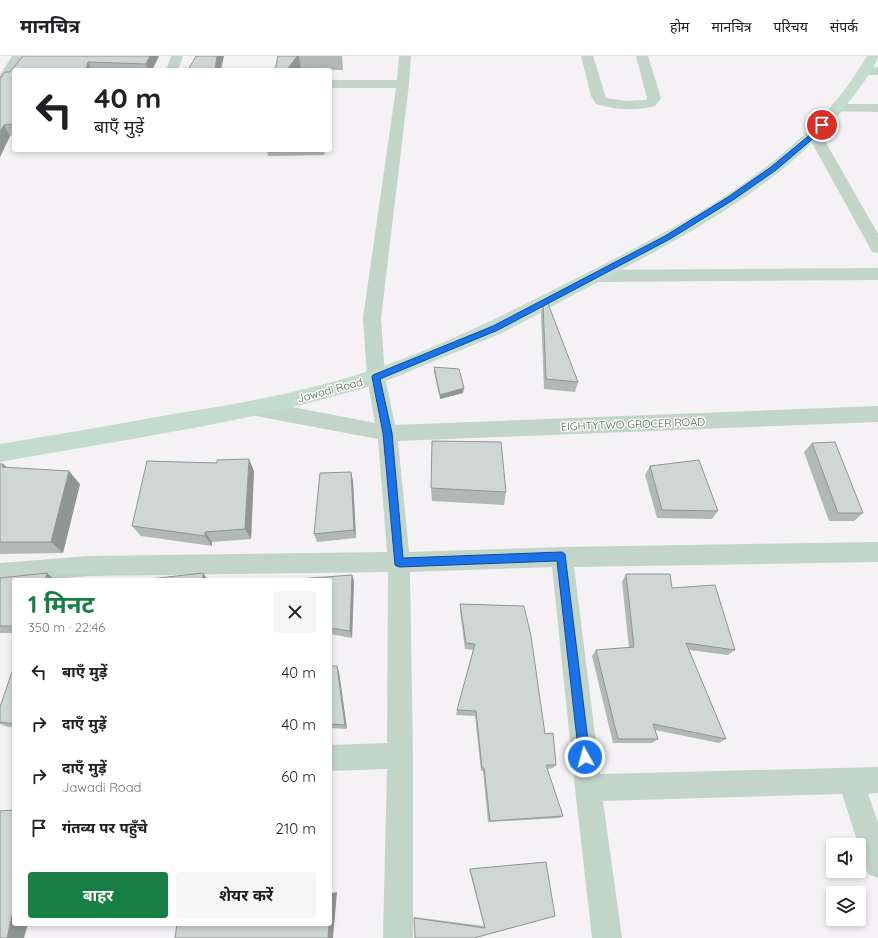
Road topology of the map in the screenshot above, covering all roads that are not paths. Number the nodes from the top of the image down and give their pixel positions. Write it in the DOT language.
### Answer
graph roads {
  1 [pos="18,56"];
  2 [pos="177,56"];
  3 [pos="405,56"];
  4 [pos="587,56"];
  5 [pos="642,56"];
  6 [pos="873,56"];
  7 [pos="13,68"];
  8 [pos="173,68"];
  9 [pos="12,69"];
  10 [pos="871,72"];
  11 [pos="332,84"];
  12 [pos="403,84"];
  13 [pos="5,85"];
  14 [pos="838,108"];
  15 [pos="878,108"];
  16 [pos="814,134"];
  17 [pos="878,248"];
  18 [pos="878,274"];
  19 [pos="594,276"];
  20 [pos="376,377"];
  21 [pos="256,408"];
  22 [pos="878,414"];
  23 [pos="387,433"];
  24 [pos="0,453"];
  25 [pos="878,552"];
  26 [pos="562,557"];
  27 [pos="399,562"];
  28 [pos="0,573"];
  29 [pos="400,756"];
  30 [pos="332,758"];
  31 [pos="878,780"];
  32 [pos="851,781"];
  33 [pos="588,788"];
  34 [pos="878,864"];
  35 [pos="398,938"];
  36 [pos="607,938"];
  1 -- 7 [label="street"];
  2 -- 8 [label="street"];
  3 -- 12 [label="street"];
  4 -- 5 [label="street"];
  6 -- 10 [label="street, Jawadi Road"];
  9 -- 13 [label="street"];
  10 -- 14 [label="street, Jawadi Road"];
  11 -- 12 [label="street"];
  12 -- 20 [label="street"];
  14 -- 15 [label="street"];
  14 -- 16 [label="street, Jawadi Road"];
  16 -- 17 [label="street"];
  16 -- 19 [label="street, Jawadi Road"];
  18 -- 19 [label="street"];
  19 -- 20 [label="street, Jawadi Road"];
  20 -- 21 [label="street, Jawadi Road"];
  20 -- 23 [label="street"];
  21 -- 23 [label="street, EIGHTYTWO GROCER ROAD"];
  21 -- 24 [label="street, Jawadi Road"];
  22 -- 23 [label="street, EIGHTYTWO GROCER ROAD"];
  23 -- 27 [label="street"];
  25 -- 26 [label="street"];
  26 -- 27 [label="street"];
  26 -- 33 [label="street"];
  27 -- 28 [label="street"];
  27 -- 29 [label="street"];
  29 -- 30 [label="street"];
  29 -- 35 [label="street"];
  31 -- 32 [label="street"];
  32 -- 33 [label="street"];
  32 -- 34 [label="street"];
  33 -- 36 [label="street"];
}
